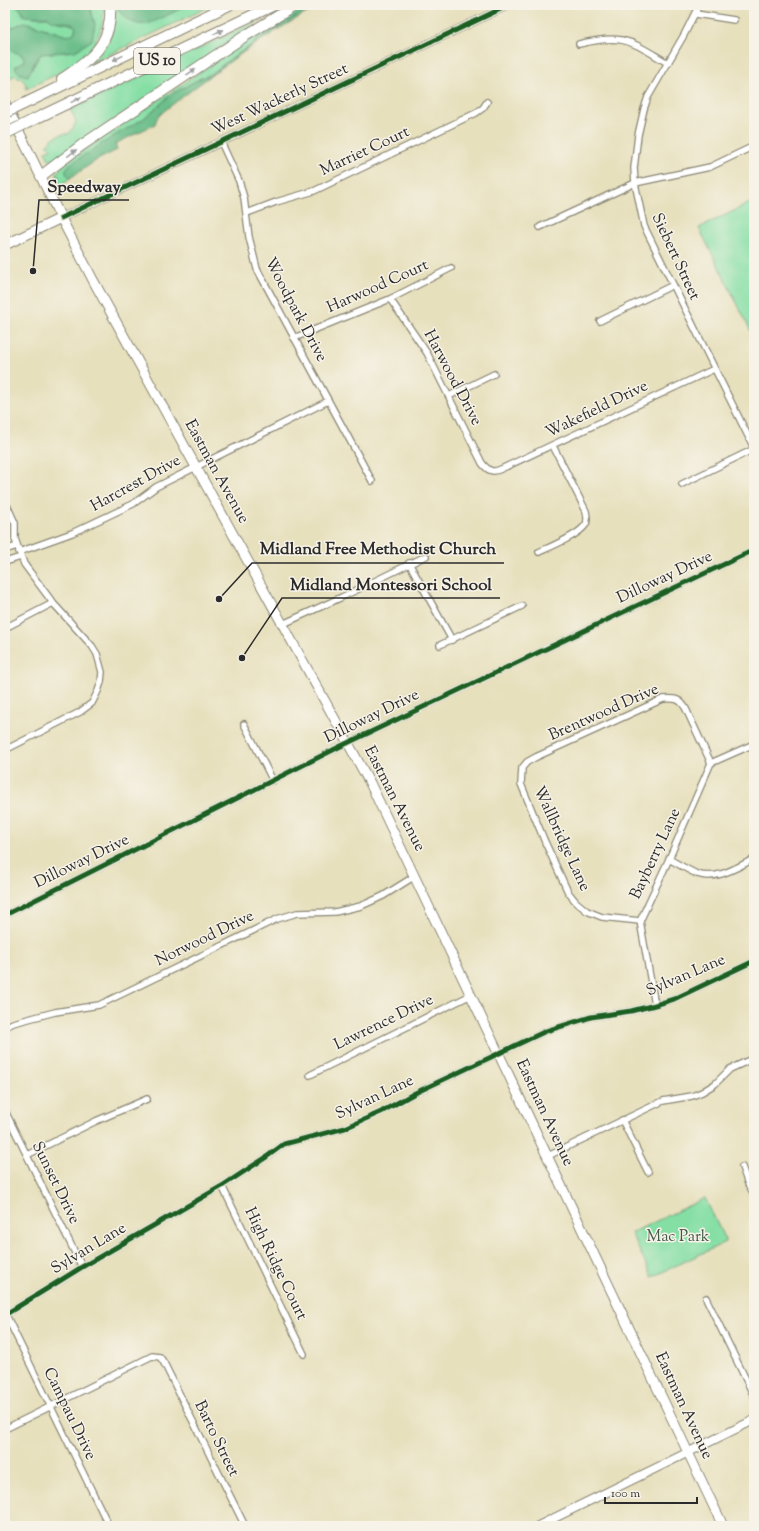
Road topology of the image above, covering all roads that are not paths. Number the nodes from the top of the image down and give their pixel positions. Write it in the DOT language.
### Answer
graph roads {
  1 [pos="110,5"];
  2 [pos="229,5"];
  3 [pos="274,5"];
  4 [pos="296,5"];
  5 [pos="509,5"];
  6 [pos="700,5"];
  7 [pos="696,14"];
  8 [pos="734,20"];
  9 [pos="579,44"];
  10 [pos="668,63"];
  11 [pos="34,99"];
  12 [pos="5,102"];
  13 [pos="487,102"];
  14 [pos="5,113"];
  15 [pos="5,134"];
  16 [pos="221,142"];
  17 [pos="754,146"];
  18 [pos="41,176"];
  19 [pos="634,183"];
  20 [pos="247,213"];
  21 [pos="61,218"];
  22 [pos="540,227"];
  23 [pos="5,245"];
  24 [pos="451,268"];
  25 [pos="673,285"];
  26 [pos="390,298"];
  27 [pos="600,322"];
  28 [pos="294,338"];
  29 [pos="714,368"];
  30 [pos="494,374"];
  31 [pos="449,396"];
  32 [pos="328,401"];
  33 [pos="553,446"];
  34 [pos="754,448"];
  35 [pos="196,466"];
  36 [pos="490,470"];
  37 [pos="372,481"];
  38 [pos="682,484"];
  39 [pos="5,501"];
  40 [pos="5,550"];
  41 [pos="754,550"];
  42 [pos="19,552"];
  43 [pos="539,552"];
  44 [pos="426,556"];
  45 [pos="5,562"];
  46 [pos="409,563"];
  47 [pos="53,603"];
  48 [pos="522,606"];
  49 [pos="283,624"];
  50 [pos="5,628"];
  51 [pos="452,640"];
  52 [pos="440,645"];
  53 [pos="244,724"];
  54 [pos="349,743"];
  55 [pos="754,744"];
  56 [pos="5,750"];
  57 [pos="711,763"];
  58 [pos="522,768"];
  59 [pos="273,781"];
  60 [pos="669,859"];
  61 [pos="754,859"];
  62 [pos="415,876"];
  63 [pos="5,915"];
  64 [pos="640,921"];
  65 [pos="754,961"];
  66 [pos="471,995"];
  67 [pos="655,1005"];
  68 [pos="5,1027"];
  69 [pos="499,1053"];
  70 [pos="754,1058"];
  71 [pos="310,1075"];
  72 [pos="147,1099"];
  73 [pos="5,1111"];
  74 [pos="622,1120"];
  75 [pos="27,1155"];
  76 [pos="548,1156"];
  77 [pos="742,1167"];
  78 [pos="648,1172"];
  79 [pos="222,1186"];
  80 [pos="754,1194"];
  81 [pos="82,1267"];
  82 [pos="706,1298"];
  83 [pos="6,1314"];
  84 [pos="304,1354"];
  85 [pos="754,1396"];
  86 [pos="51,1407"];
  87 [pos="754,1420"];
  88 [pos="5,1429"];
  89 [pos="688,1452"];
  90 [pos="109,1526"];
  91 [pos="245,1526"];
  92 [pos="538,1526"];
  93 [pos="723,1526"];
  1 -- 11 [label="highway"];
  2 -- 11 [label="highway, US 10, one-way"];
  15 -- 3 [label="highway, US 10, one-way, bridge"];
  18 -- 4 [label="highway, one-way"];
  5 -- 16 [label="street, West Wackerly Street"];
  6 -- 7 [label="street, Siebert Street"];
  7 -- 8 [label="street"];
  7 -- 10 [label="street, Siebert Street"];
  9 -- 10 [label="street"];
  10 -- 19 [label="street, Siebert Street"];
  11 -- 14 [label="highway, US 10, bridge"];
  12 -- 18 [label="main road, Eastman Avenue"];
  13 -- 20 [label="street, Marriet Court"];
  16 -- 20 [label="street, Woodpark Drive"];
  16 -- 21 [label="street, West Wackerly Street"];
  17 -- 19 [label="street"];
  18 -- 21 [label="main road, Eastman Avenue"];
  19 -- 22 [label="street"];
  19 -- 25 [label="street, Siebert Street"];
  20 -- 28 [label="street, Woodpark Drive"];
  21 -- 23 [label="main road, West Wackerly Street"];
  21 -- 35 [label="main road, Eastman Avenue"];
  24 -- 26 [label="street, Harwood Court"];
  25 -- 27 [label="street"];
  25 -- 29 [label="street, Siebert Street"];
  26 -- 28 [label="street, Harwood Court"];
  26 -- 31 [label="street, Harwood Drive"];
  28 -- 32 [label="street, Woodpark Drive"];
  29 -- 33 [label="street, Wakefield Drive"];
  29 -- 34 [label="street, Siebert Street"];
  30 -- 31 [label="street"];
  31 -- 36 [label="street, Harwood Drive"];
  32 -- 35 [label="street, Harcrest Drive"];
  32 -- 37 [label="street, Woodpark Drive"];
  33 -- 36 [label="street, Wakefield Drive"];
  33 -- 43 [label="street"];
  34 -- 38 [label="street"];
  35 -- 42 [label="street, Harcrest Drive"];
  35 -- 49 [label="main road, Eastman Avenue"];
  39 -- 42 [label="street"];
  40 -- 42 [label="street"];
  41 -- 54 [label="street, Dilloway Drive"];
  42 -- 45 [label="street"];
  42 -- 47 [label="street"];
  44 -- 46 [label="street"];
  46 -- 49 [label="street"];
  46 -- 51 [label="street"];
  47 -- 50 [label="street"];
  47 -- 56 [label="street"];
  48 -- 51 [label="street"];
  49 -- 54 [label="main road, Eastman Avenue"];
  51 -- 52 [label="street"];
  53 -- 59 [label="street"];
  54 -- 59 [label="street, Dilloway Drive"];
  54 -- 62 [label="main road, Eastman Avenue"];
  55 -- 57 [label="street"];
  57 -- 58 [label="street, Brentwood Drive"];
  57 -- 60 [label="street, Bayberry Lane"];
  58 -- 64 [label="street, Wallbridge Lane"];
  59 -- 63 [label="street, Dilloway Drive"];
  60 -- 61 [label="street"];
  60 -- 64 [label="street, Bayberry Lane"];
  62 -- 66 [label="main road, Eastman Avenue"];
  62 -- 68 [label="street, Norwood Drive"];
  64 -- 67 [label="street, Bayberry Lane"];
  65 -- 67 [label="street, Sylvan Lane"];
  66 -- 69 [label="main road, Eastman Avenue"];
  66 -- 71 [label="street, Lawrence Drive"];
  67 -- 69 [label="street, Sylvan Lane"];
  69 -- 76 [label="main road, Eastman Avenue"];
  69 -- 79 [label="street, Sylvan Lane"];
  70 -- 74 [label="street"];
  72 -- 75 [label="street"];
  73 -- 75 [label="street, Sunset Drive"];
  74 -- 76 [label="street"];
  74 -- 78 [label="street"];
  75 -- 81 [label="street, Sunset Drive"];
  76 -- 89 [label="main road, Eastman Avenue"];
  77 -- 80 [label="street"];
  79 -- 81 [label="street, Sylvan Lane"];
  79 -- 84 [label="street, High Ridge Court"];
  81 -- 83 [label="street, Sylvan Lane"];
  82 -- 85 [label="street"];
  83 -- 86 [label="street, Campau Drive"];
  86 -- 88 [label="street"];
  86 -- 90 [label="street, Campau Drive"];
  86 -- 91 [label="street, Barto Street"];
  87 -- 89 [label="main road"];
  89 -- 92 [label="main road"];
  89 -- 93 [label="main road, Eastman Avenue"];
}
